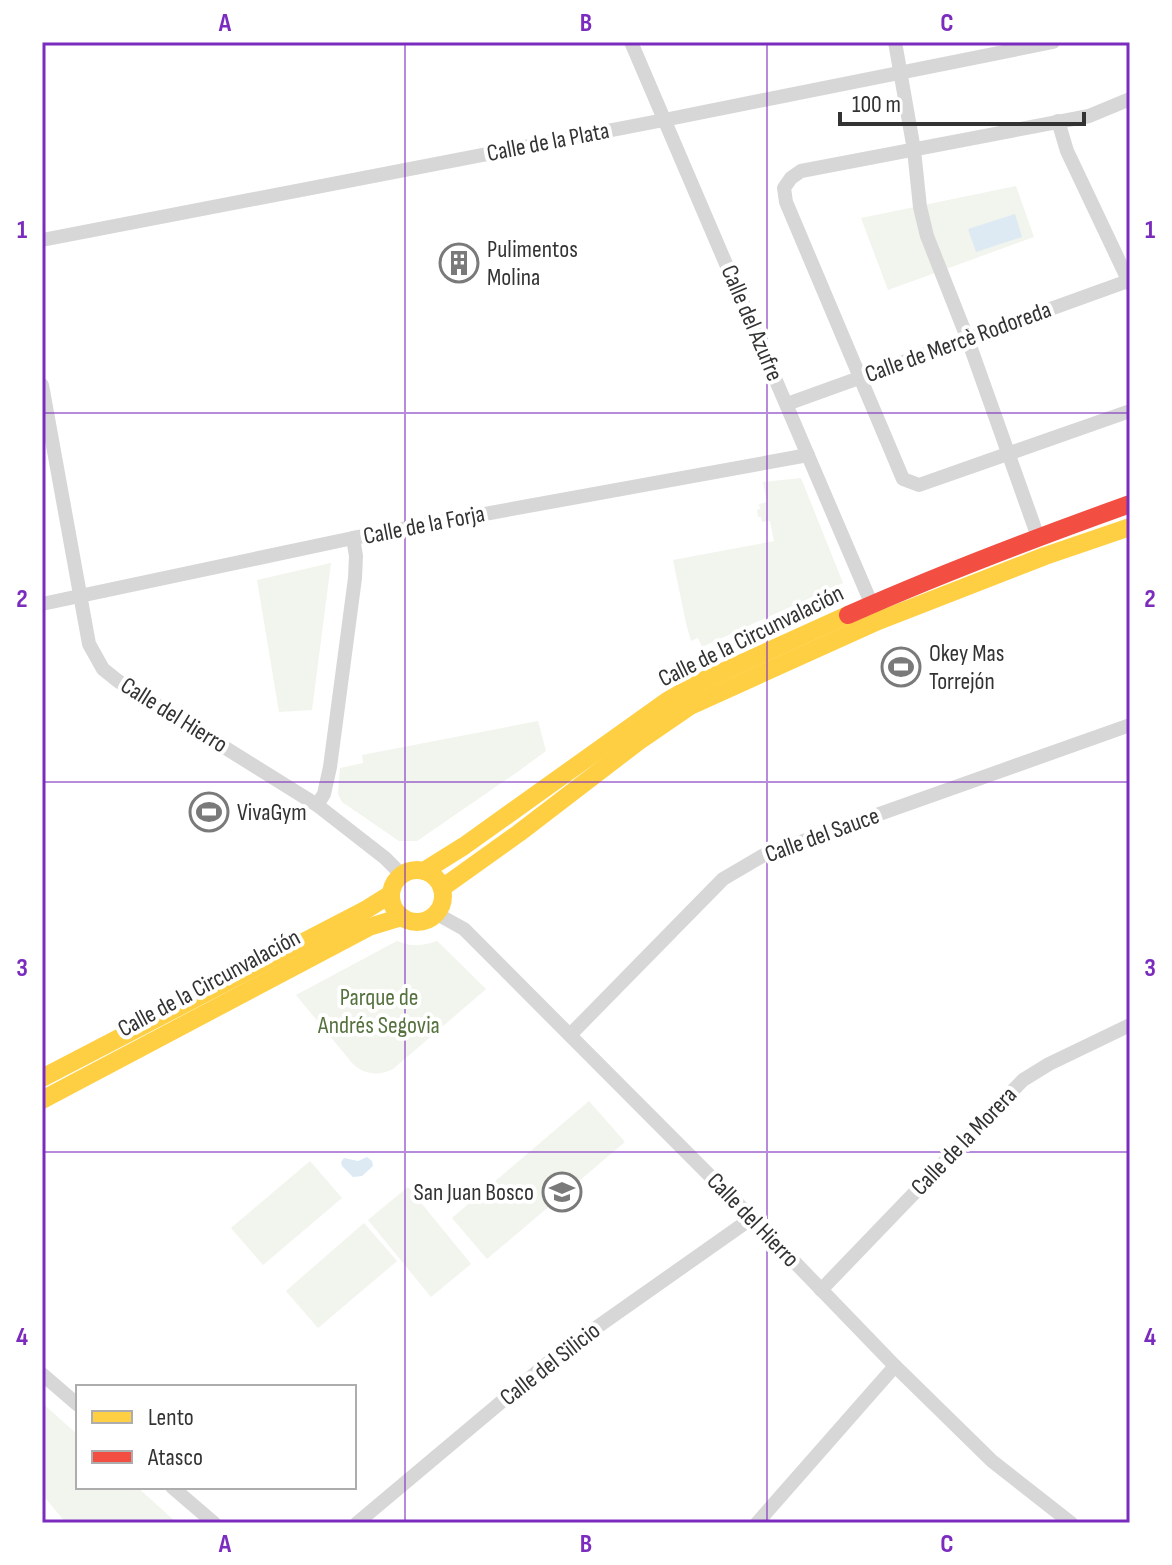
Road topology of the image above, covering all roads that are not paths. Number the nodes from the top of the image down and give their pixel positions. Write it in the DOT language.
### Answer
graph roads {
  1 [pos="631,42"];
  2 [pos="895,42"];
  3 [pos="1053,42"];
  4 [pos="900,71"];
  5 [pos="1130,99"];
  6 [pos="664,120"];
  7 [pos="1058,121"];
  8 [pos="914,150"];
  9 [pos="42,240"];
  10 [pos="1129,282"];
  11 [pos="968,340"];
  12 [pos="860,377"];
  13 [pos="42,385"];
  14 [pos="787,404"];
  15 [pos="1130,411"];
  16 [pos="1008,453"];
  17 [pos="808,455"];
  18 [pos="1130,504"];
  19 [pos="1130,527"];
  20 [pos="1038,537"];
  21 [pos="353,538"];
  22 [pos="80,596"];
  23 [pos="42,604"];
  24 [pos="872,605"];
  25 [pos="1130,725"];
  26 [pos="317,805"];
  27 [pos="424,871"];
  28 [pos="402,875"];
  29 [pos="442,888"];
  30 [pos="391,894"];
  31 [pos="437,914"];
  32 [pos="402,917"];
  33 [pos="1130,1025"];
  34 [pos="570,1035"];
  35 [pos="42,1078"];
  36 [pos="42,1100"];
  37 [pos="752,1218"];
  38 [pos="821,1290"];
  39 [pos="895,1366"];
  40 [pos="42,1374"];
  41 [pos="76,1403"];
  42 [pos="174,1489"];
  43 [pos="214,1523"];
  44 [pos="357,1523"];
  45 [pos="757,1523"];
  46 [pos="1071,1523"];
  1 -- 6 [label="street, Calle del Azufre"];
  2 -- 4 [label="street"];
  3 -- 4 [label="street, Calle de la Plata"];
  4 -- 6 [label="street, Calle de la Plata"];
  4 -- 8 [label="street"];
  5 -- 7 [label="street"];
  6 -- 9 [label="street, Calle de la Plata"];
  6 -- 14 [label="street, Calle del Azufre"];
  7 -- 8 [label="street"];
  7 -- 10 [label="street"];
  8 -- 11 [label="street"];
  8 -- 12 [label="street"];
  10 -- 11 [label="street, Calle de Mercè Rodoreda"];
  11 -- 12 [label="street, Calle de Mercè Rodoreda"];
  11 -- 16 [label="street"];
  12 -- 14 [label="street, Calle de Mercè Rodoreda"];
  12 -- 16 [label="street"];
  13 -- 22 [label="street, Calle del Hierro"];
  14 -- 17 [label="street, Calle del Azufre"];
  15 -- 16 [label="street"];
  16 -- 20 [label="street"];
  17 -- 21 [label="street, Calle de la Forja"];
  17 -- 24 [label="street, Calle del Azufre"];
  18 -- 20 [label="street, Calle de la Circunvalación"];
  19 -- 29 [label="street, Calle de la Circunvalación"];
  20 -- 24 [label="street, Calle de la Circunvalación"];
  21 -- 22 [label="street, Calle de la Forja"];
  21 -- 26 [label="street"];
  22 -- 23 [label="street, Calle de la Forja"];
  22 -- 26 [label="street, Calle del Hierro"];
  24 -- 27 [label="street, Calle de la Circunvalación"];
  25 -- 34 [label="street, Calle del Sauce"];
  26 -- 28 [label="street, Calle del Hierro"];
  27 -- 28 [label="street"];
  27 -- 29 [label="street"];
  28 -- 30 [label="street"];
  29 -- 31 [label="street"];
  30 -- 32 [label="street"];
  30 -- 35 [label="street, Calle de la Circunvalación"];
  31 -- 32 [label="street"];
  31 -- 34 [label="street, Calle del Hierro"];
  32 -- 36 [label="street, Calle de la Circunvalación"];
  33 -- 38 [label="street, Calle de la Morera"];
  34 -- 37 [label="street, Calle del Hierro"];
  37 -- 38 [label="street, Calle del Hierro"];
  37 -- 44 [label="street, Calle del Silicio"];
  38 -- 39 [label="street, Calle del Hierro"];
  39 -- 45 [label="street"];
  39 -- 46 [label="street, Calle del Hierro"];
  40 -- 41 [label="street"];
  42 -- 43 [label="street"];
}
